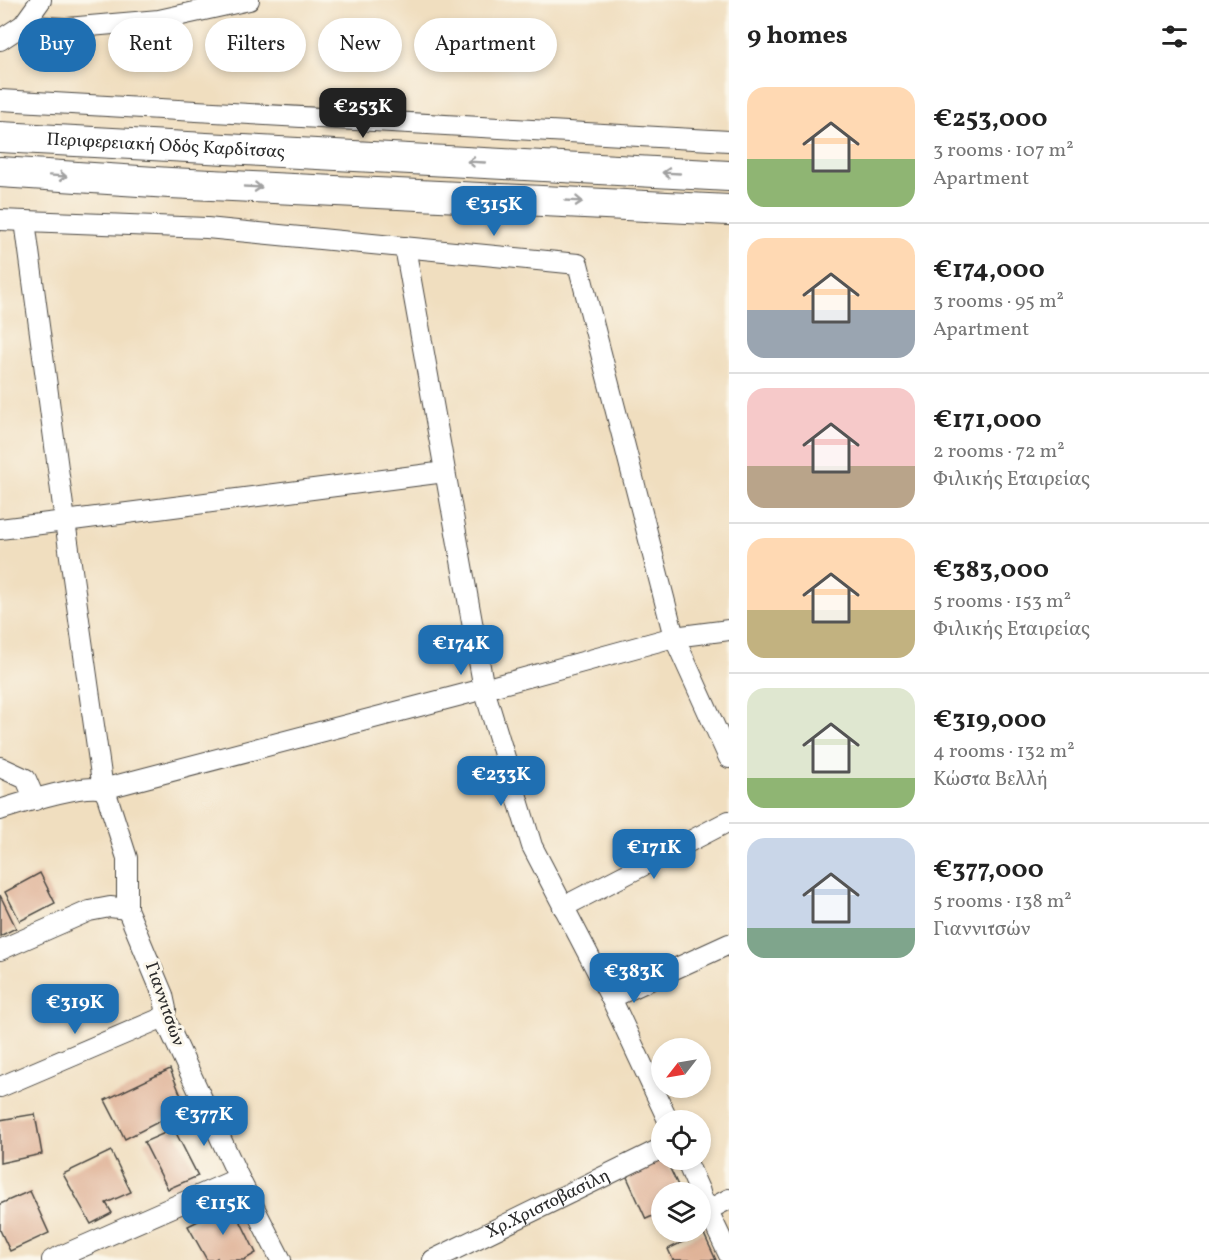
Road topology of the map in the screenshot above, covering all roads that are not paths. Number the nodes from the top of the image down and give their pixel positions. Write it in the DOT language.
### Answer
graph roads {
  1 [pos="40,0"];
  2 [pos="249,0"];
  3 [pos="28,18"];
  4 [pos="96,25"];
  5 [pos="18,28"];
  6 [pos="0,40"];
  7 [pos="0,100"];
  8 [pos="0,137"];
  9 [pos="729,141"];
  10 [pos="0,172"];
  11 [pos="729,176"];
  12 [pos="729,210"];
  13 [pos="0,220"];
  14 [pos="25,220"];
  15 [pos="405,247"];
  16 [pos="445,472"];
  17 [pos="65,521"];
  18 [pos="0,529"];
  19 [pos="729,630"];
  20 [pos="674,637"];
  21 [pos="484,689"];
  22 [pos="729,758"];
  23 [pos="0,767"];
  24 [pos="103,789"];
  25 [pos="35,800"];
  26 [pos="0,810"];
  27 [pos="729,821"];
  28 [pos="563,907"];
  29 [pos="127,909"];
  30 [pos="729,944"];
  31 [pos="0,950"];
  32 [pos="611,998"];
  33 [pos="164,1017"];
  34 [pos="0,1087"];
  35 [pos="663,1110"];
  36 [pos="651,1153"];
  37 [pos="239,1178"];
  38 [pos="711,1199"];
  39 [pos="729,1199"];
  40 [pos="711,1216"];
  41 [pos="729,1255"];
  42 [pos="72,1256"];
  43 [pos="52,1260"];
  44 [pos="281,1260"];
  45 [pos="433,1260"];
  1 -- 3 [label="street"];
  2 -- 4 [label="street"];
  5 -- 6 [label="street"];
  7 -- 9 [label="street"];
  11 -- 8 [label="main road, Περιφερειακή Οδός Καρδίτσας, one-way"];
  10 -- 12 [label="main road, Περιφερειακή Οδός Καρδίτσας, one-way"];
  13 -- 14 [label="street"];
  14 -- 15 [label="street"];
  14 -- 17 [label="street"];
  15 -- 16 [label="street"];
  15 -- 20 [label="street"];
  16 -- 17 [label="street"];
  16 -- 21 [label="street"];
  17 -- 18 [label="street"];
  17 -- 24 [label="street"];
  19 -- 20 [label="street"];
  20 -- 21 [label="street"];
  20 -- 22 [label="street"];
  21 -- 24 [label="street"];
  21 -- 28 [label="street"];
  23 -- 25 [label="street"];
  24 -- 25 [label="street"];
  24 -- 29 [label="street"];
  25 -- 26 [label="street"];
  27 -- 28 [label="street"];
  28 -- 32 [label="street"];
  29 -- 31 [label="street"];
  29 -- 33 [label="street, Γιαννιτσών"];
  30 -- 32 [label="street"];
  32 -- 35 [label="street"];
  33 -- 34 [label="street"];
  33 -- 37 [label="street, Γιαννιτσών"];
  36 -- 45 [label="street, Χρ.Χριστοβασίλη"];
  37 -- 42 [label="street"];
  37 -- 44 [label="street, Γιαννιτσών"];
  38 -- 39 [label="street"];
  40 -- 41 [label="street"];
  42 -- 43 [label="street"];
}
